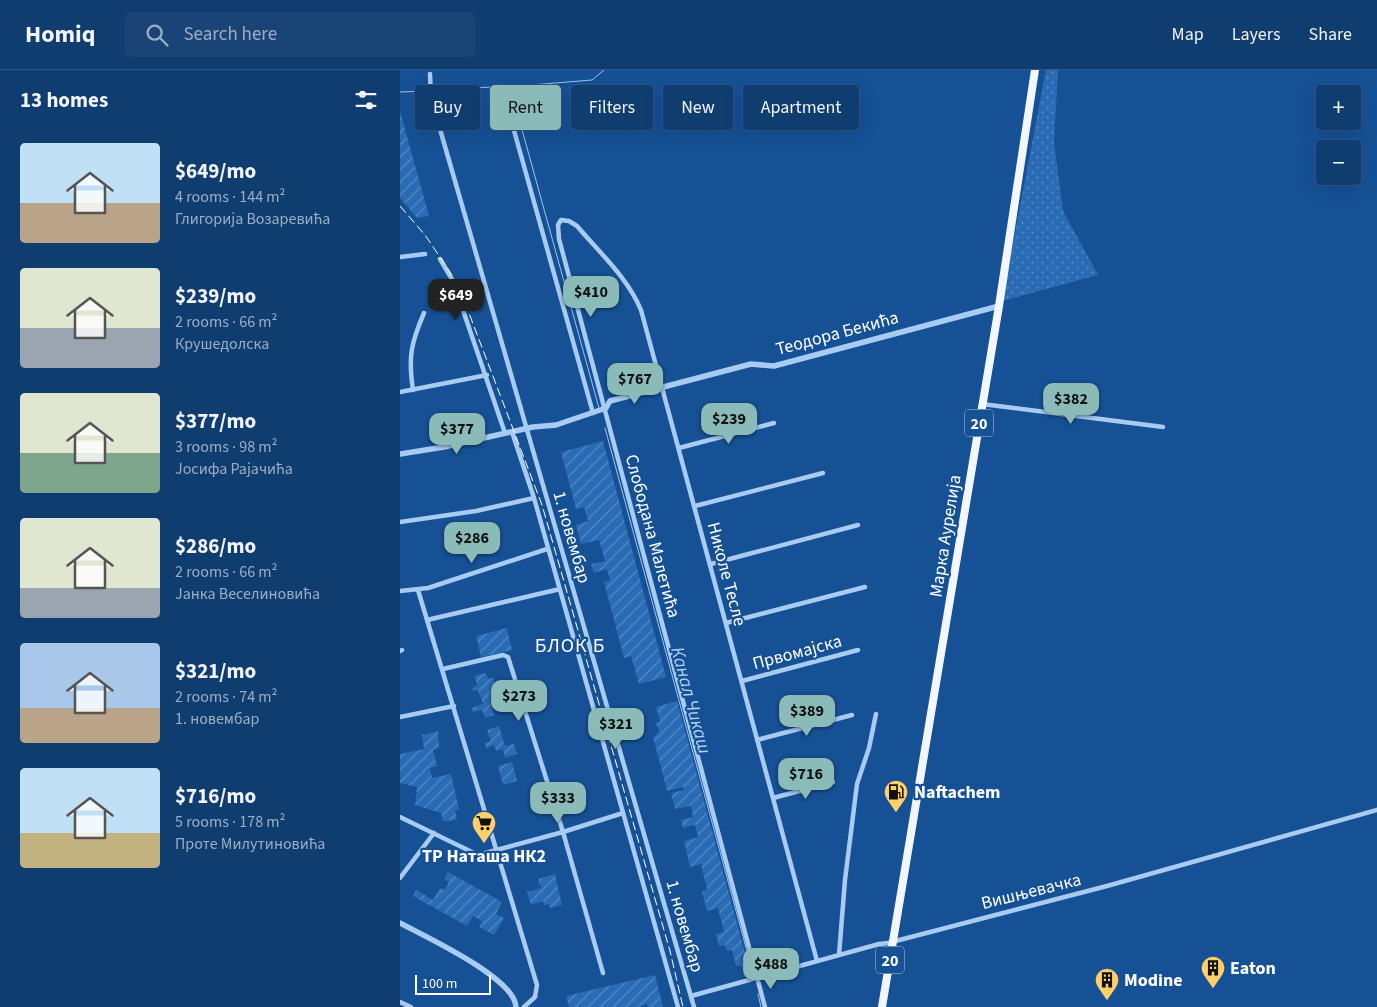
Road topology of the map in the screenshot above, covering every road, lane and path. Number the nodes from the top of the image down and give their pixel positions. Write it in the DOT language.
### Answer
graph roads {
  1 [pos="1035,70"];
  2 [pos="430,74"];
  3 [pos="514,130"];
  4 [pos="565,220"];
  5 [pos="425,254"];
  6 [pos="400,256"];
  7 [pos="440,259"];
  8 [pos="999,306"];
  9 [pos="424,312"];
  10 [pos="487,375"];
  11 [pos="663,387"];
  12 [pos="412,390"];
  13 [pos="400,392"];
  14 [pos="982,404"];
  15 [pos="604,409"];
  16 [pos="594,413"];
  17 [pos="774,423"];
  18 [pos="1163,427"];
  19 [pos="525,428"];
  20 [pos="508,432"];
  21 [pos="679,448"];
  22 [pos="400,454"];
  23 [pos="822,472"];
  24 [pos="534,498"];
  25 [pos="695,506"];
  26 [pos="400,522"];
  27 [pos="858,526"];
  28 [pos="547,549"];
  29 [pos="710,564"];
  30 [pos="866,587"];
  31 [pos="560,589"];
  32 [pos="400,590"];
  33 [pos="418,590"];
  34 [pos="427,620"];
  35 [pos="726,623"];
  36 [pos="858,650"];
  37 [pos="442,670"];
  38 [pos="742,681"];
  39 [pos="454,706"];
  40 [pos="876,714"];
  41 [pos="852,715"];
  42 [pos="400,717"];
  43 [pos="757,740"];
  44 [pos="833,782"];
  45 [pos="773,798"];
  46 [pos="1377,810"];
  47 [pos="623,813"];
  48 [pos="400,817"];
  49 [pos="434,832"];
  50 [pos="563,832"];
  51 [pos="496,851"];
  52 [pos="400,878"];
  53 [pos="400,923"];
  54 [pos="893,942"];
  55 [pos="839,954"];
  56 [pos="817,961"];
  57 [pos="603,973"];
  58 [pos="758,978"];
  59 [pos="691,996"];
  60 [pos="400,1002"];
  61 [pos="516,1006"];
  62 [pos="411,1007"];
  63 [pos="524,1007"];
  64 [pos="678,1007"];
  65 [pos="694,1007"];
  66 [pos="765,1007"];
  67 [pos="882,1007"];
  1 -- 8 [label="main road, Марка Аурелија / 20"];
  2 -- 19 [label="street, 1. новембар"];
  3 -- 16 [label="street"];
  4 -- 11 [label="street, Николе Тесле"];
  4 -- 15 [label="street, Слободана Малетића"];
  5 -- 6 [label="street"];
  7 -- 10 [label="street, 1. новембар"];
  8 -- 11 [label="street, Теодора Бекића"];
  8 -- 14 [label="main road, Марка Аурелија / 20"];
  9 -- 12 [label="street"];
  10 -- 12 [label="street"];
  10 -- 20 [label="street, 1. новембар"];
  11 -- 15 [label="street, Теодора Бекића"];
  11 -- 21 [label="street, Николе Тесле"];
  12 -- 13 [label="street"];
  14 -- 18 [label="street"];
  14 -- 54 [label="main road, Марка Аурелија / 20"];
  15 -- 16 [label="street, Теодора Бекића"];
  15 -- 58 [label="street, Слободана Малетића"];
  16 -- 19 [label="street, Теодора Бекића"];
  17 -- 21 [label="street"];
  19 -- 20 [label="street, Теодора Бекића"];
  19 -- 59 [label="street, 1. новембар"];
  20 -- 22 [label="street, Теодора Бекића"];
  20 -- 24 [label="street, 1. новембар"];
  21 -- 25 [label="street, Николе Тесле"];
  23 -- 25 [label="street"];
  24 -- 26 [label="street"];
  24 -- 28 [label="street, 1. новембар"];
  25 -- 29 [label="street, Николе Тесле"];
  27 -- 29 [label="street"];
  28 -- 31 [label="street, 1. новембар"];
  28 -- 33 [label="street"];
  29 -- 35 [label="street, Николе Тесле"];
  30 -- 35 [label="street"];
  31 -- 34 [label="street"];
  31 -- 47 [label="street, 1. новембар"];
  32 -- 33 [label="street"];
  33 -- 34 [label="street"];
  34 -- 37 [label="street"];
  35 -- 38 [label="street, Николе Тесле"];
  36 -- 38 [label="street, Првомајска"];
  37 -- 39 [label="street"];
  37 -- 50 [label="street"];
  38 -- 43 [label="street, Николе Тесле"];
  39 -- 42 [label="street"];
  39 -- 51 [label="street"];
  40 -- 55 [label="street"];
  41 -- 43 [label="street"];
  43 -- 45 [label="street, Николе Тесле"];
  44 -- 45 [label="street"];
  45 -- 56 [label="street, Николе Тесле"];
  46 -- 54 [label="street, Вишњевачка"];
  47 -- 50 [label="street"];
  47 -- 64 [label="street, 1. новембар"];
  48 -- 49 [label="street"];
  49 -- 51 [label="street"];
  49 -- 52 [label="street"];
  50 -- 51 [label="street"];
  50 -- 57 [label="street"];
  51 -- 63 [label="street"];
  53 -- 61 [label="street"];
  54 -- 55 [label="street, Вишњевачка"];
  54 -- 67 [label="main road, Марка Аурелија / 20"];
  55 -- 56 [label="street, Вишњевачка"];
  56 -- 58 [label="street, Вишњевачка"];
  58 -- 59 [label="street, Вишњевачка"];
  58 -- 66 [label="street, Слободана Малетића"];
  59 -- 65 [label="street, 1. новембар"];
  60 -- 62 [label="street"];
  61 -- 63 [label="street"];
}
